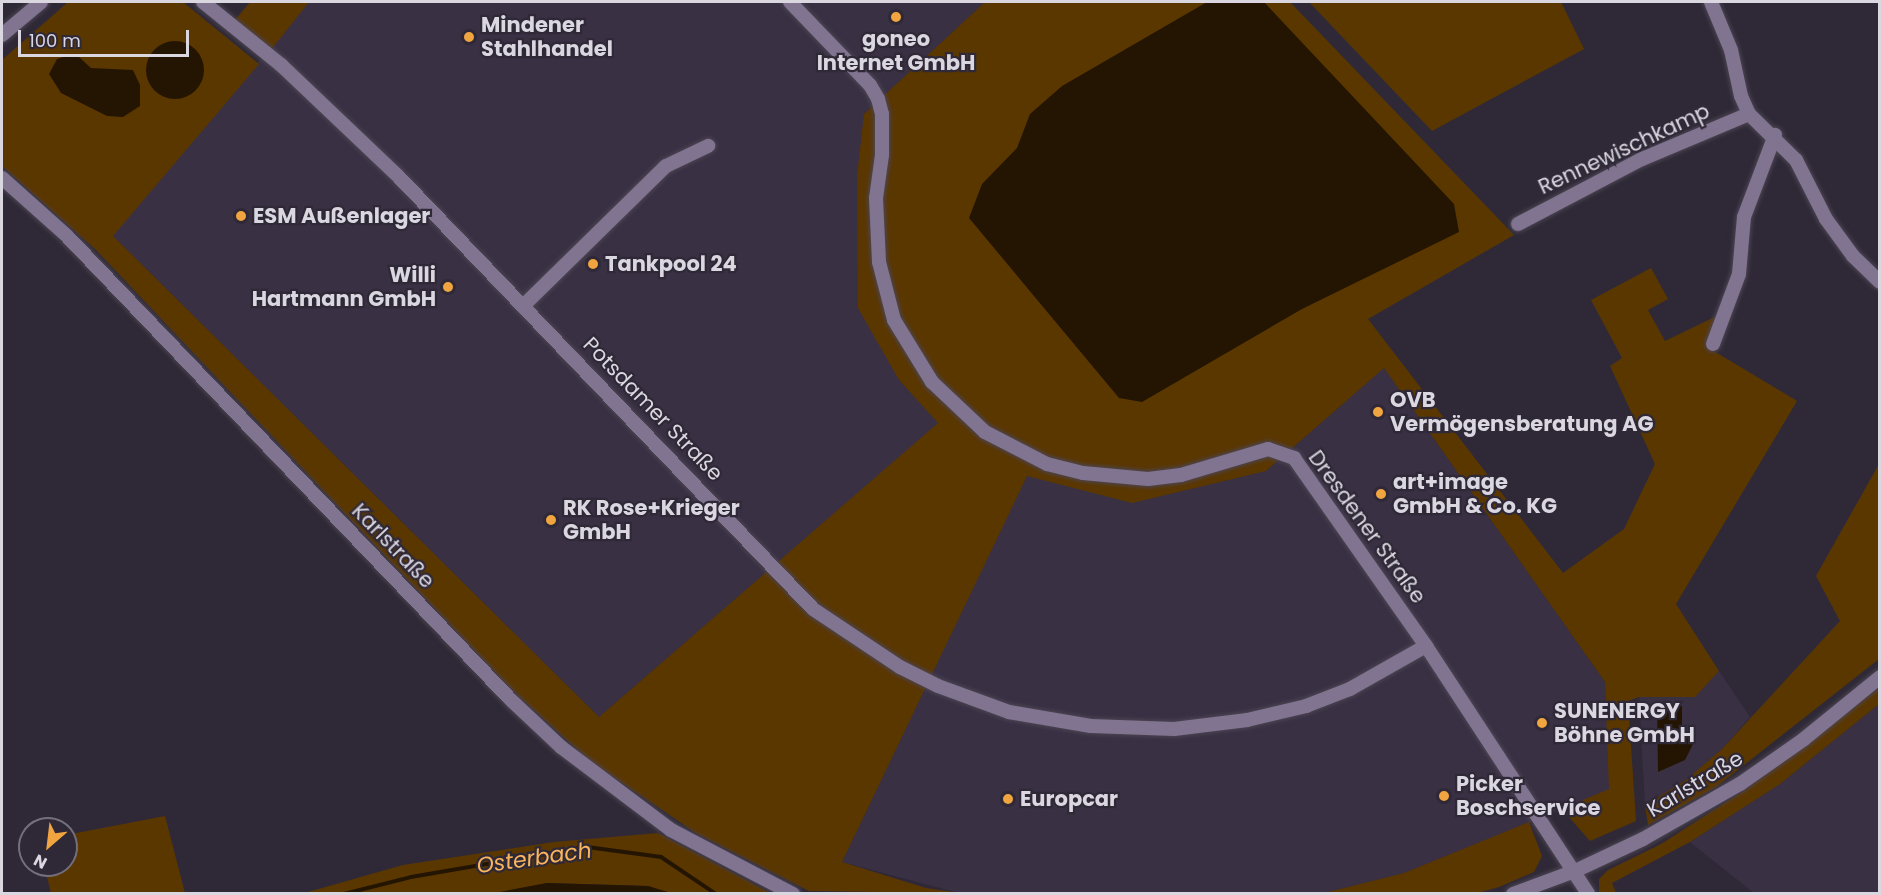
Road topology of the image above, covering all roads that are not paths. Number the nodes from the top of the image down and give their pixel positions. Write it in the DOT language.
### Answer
graph roads {
  1 [pos="41,2"];
  2 [pos="203,2"];
  3 [pos="790,2"];
  4 [pos="1711,2"];
  5 [pos="2,35"];
  6 [pos="1749,114"];
  7 [pos="1775,135"];
  8 [pos="708,146"];
  9 [pos="2,178"];
  10 [pos="1518,224"];
  11 [pos="1880,282"];
  12 [pos="523,306"];
  13 [pos="1713,344"];
  14 [pos="1426,646"];
  15 [pos="1880,677"];
  16 [pos="1575,871"];
  17 [pos="793,894"];
  18 [pos="1514,894"];
  19 [pos="1588,894"];
  1 -- 5 [label="street"];
  2 -- 12 [label="street, Potsdamer Straße"];
  3 -- 14 [label="street, Dresdener Straße"];
  4 -- 6 [label="street"];
  6 -- 7 [label="street"];
  6 -- 10 [label="street, Rennewischkamp"];
  7 -- 11 [label="street"];
  7 -- 13 [label="street"];
  8 -- 12 [label="street"];
  9 -- 17 [label="street, Karlstraße"];
  12 -- 14 [label="street, Potsdamer Straße"];
  14 -- 16 [label="street"];
  15 -- 16 [label="street, Karlstraße"];
  16 -- 18 [label="street, Karlstraße"];
  16 -- 19 [label="street"];
}
